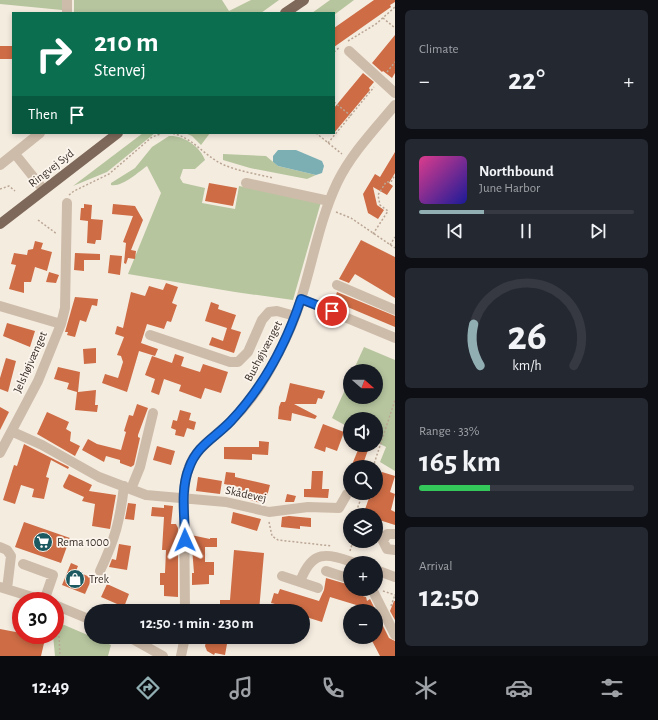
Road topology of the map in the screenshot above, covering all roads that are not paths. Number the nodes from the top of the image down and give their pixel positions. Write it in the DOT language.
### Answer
graph roads {
  1 [pos="67,0"];
  2 [pos="304,0"];
  3 [pos="67,12"];
  4 [pos="286,12"];
  5 [pos="346,46"];
  6 [pos="395,93"];
  7 [pos="395,106"];
  8 [pos="39,134"];
  9 [pos="117,134"];
  10 [pos="15,154"];
  11 [pos="0,165"];
  12 [pos="246,183"];
  13 [pos="43,189"];
  14 [pos="67,203"];
  15 [pos="328,205"];
  16 [pos="0,224"];
  17 [pos="337,285"];
  18 [pos="301,299"];
  19 [pos="0,306"];
  20 [pos="395,310"];
  21 [pos="296,316"];
  22 [pos="61,324"];
  23 [pos="150,335"];
  24 [pos="395,338"];
  25 [pos="153,413"];
  26 [pos="12,432"];
  27 [pos="0,453"];
  28 [pos="128,488"];
  29 [pos="184,497"];
  30 [pos="344,500"];
  31 [pos="395,534"];
  32 [pos="0,547"];
  33 [pos="395,550"];
  34 [pos="343,559"];
  35 [pos="23,564"];
  36 [pos="326,570"];
  37 [pos="100,571"];
  38 [pos="383,573"];
  39 [pos="282,576"];
  40 [pos="343,576"];
  41 [pos="395,577"];
  42 [pos="300,582"];
  43 [pos="4,588"];
  44 [pos="318,588"];
  45 [pos="17,592"];
  46 [pos="48,592"];
  47 [pos="376,596"];
  48 [pos="185,604"];
  49 [pos="64,608"];
  50 [pos="84,617"];
  51 [pos="395,635"];
  52 [pos="141,644"];
  53 [pos="184,644"];
  54 [pos="163,656"];
  55 [pos="182,656"];
  1 -- 3 [label="street"];
  2 -- 4 [label="main road"];
  5 -- 6 [label="street"];
  7 -- 15 [label="street, Bushøjvænget"];
  8 -- 10 [label="street"];
  9 -- 13 [label="main road, Ringvej Syd"];
  10 -- 11 [label="street"];
  10 -- 13 [label="street"];
  12 -- 15 [label="street"];
  13 -- 16 [label="main road, Ringvej Syd"];
  14 -- 22 [label="street, Jelshøjvænget"];
  15 -- 18 [label="street, Bushøjvænget"];
  17 -- 20 [label="street"];
  18 -- 21 [label="street, Bushøjvænget"];
  18 -- 24 [label="street"];
  19 -- 22 [label="street, Jelshøjvænget"];
  21 -- 23 [label="street, Bushøjvænget"];
  21 -- 29 [label="street, Bushøjvænget"];
  22 -- 26 [label="street, Jelshøjvænget"];
  25 -- 28 [label="street"];
  26 -- 27 [label="street, Jelshøjvænget"];
  26 -- 28 [label="street, Skådevej"];
  28 -- 29 [label="street, Skådevej"];
  28 -- 37 [label="street"];
  29 -- 30 [label="street, Skådevej"];
  29 -- 48 [label="street, Bushøjvænget"];
  31 -- 33 [label="street"];
  32 -- 43 [label="street"];
  34 -- 42 [label="street"];
  35 -- 46 [label="street"];
  36 -- 40 [label="street"];
  38 -- 41 [label="street"];
  39 -- 42 [label="street"];
  42 -- 44 [label="street"];
  43 -- 45 [label="street"];
  47 -- 51 [label="street"];
  49 -- 50 [label="street"];
  52 -- 54 [label="street"];
  53 -- 55 [label="street"];
}
